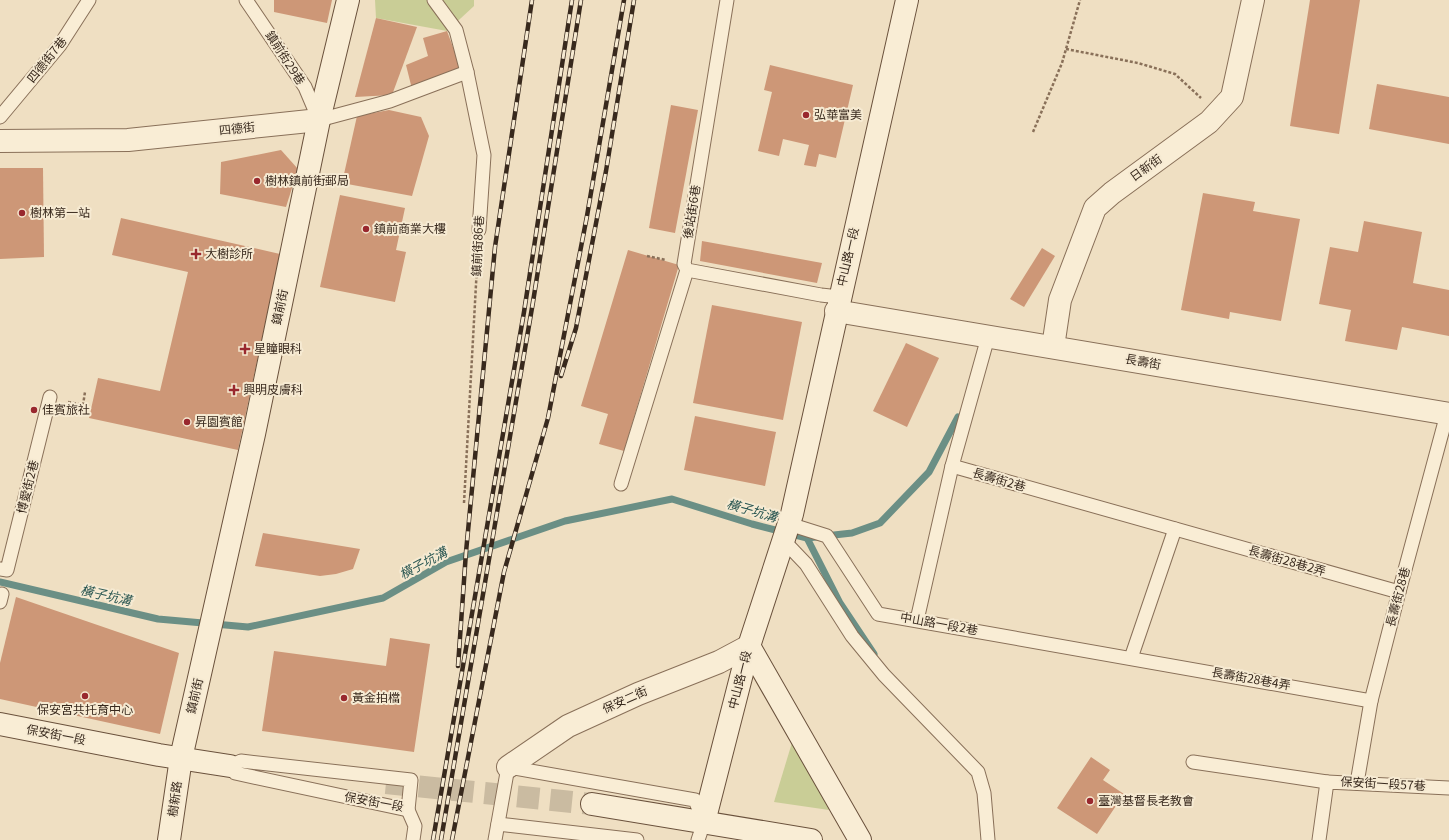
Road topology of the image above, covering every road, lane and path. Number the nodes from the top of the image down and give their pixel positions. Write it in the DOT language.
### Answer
graph roads {
  1 [pos="89,0"];
  2 [pos="246,0"];
  3 [pos="348,0"];
  4 [pos="434,0"];
  5 [pos="727,0"];
  6 [pos="907,0"];
  7 [pos="1080,0"];
  8 [pos="1253,0"];
  9 [pos="1066,49"];
  10 [pos="467,72"];
  11 [pos="1218,113"];
  12 [pos="0,117"];
  13 [pos="319,120"];
  14 [pos="1033,132"];
  15 [pos="0,141"];
  16 [pos="478,230"];
  17 [pos="687,270"];
  18 [pos="838,304"];
  19 [pos="988,336"];
  20 [pos="1053,347"];
  21 [pos="85,392"];
  22 [pos="50,398"];
  23 [pos="1448,414"];
  24 [pos="952,466"];
  25 [pos="621,484"];
  26 [pos="464,503"];
  27 [pos="788,526"];
  28 [pos="1175,529"];
  29 [pos="0,569"];
  30 [pos="1398,592"];
  31 [pos="917,620"];
  32 [pos="749,646"];
  33 [pos="1131,658"];
  34 [pos="1371,701"];
  35 [pos="0,724"];
  36 [pos="181,758"];
  37 [pos="1193,762"];
  38 [pos="230,766"];
  39 [pos="508,767"];
  40 [pos="1327,782"];
  41 [pos="1357,783"];
  42 [pos="1449,788"];
  43 [pos="592,804"];
  44 [pos="408,810"];
  45 [pos="498,824"];
  46 [pos="701,831"];
  47 [pos="169,840"];
  48 [pos="413,840"];
  49 [pos="494,840"];
  50 [pos="637,840"];
  51 [pos="811,840"];
  52 [pos="860,840"];
  53 [pos="988,840"];
  54 [pos="1319,840"];
  1 -- 12 [label="lane, 四德街7巷"];
  2 -- 13 [label="lane, 鎮前街29巷"];
  3 -- 13 [label="street, 鎮前街"];
  4 -- 10 [label="lane, 鎮前街86巷"];
  5 -- 17 [label="lane, 後站街6巷"];
  6 -- 18 [label="street, 中山路一段"];
  7 -- 9 [label="path"];
  8 -- 11 [label="street, 日新街"];
  9 -- 11 [label="path"];
  9 -- 14 [label="path"];
  10 -- 13 [label="lane, 四德街"];
  10 -- 16 [label="lane, 鎮前街86巷"];
  11 -- 20 [label="street, 日新街"];
  13 -- 15 [label="street, 四德街"];
  13 -- 36 [label="street, 鎮前街"];
  16 -- 26 [label="path, 鎮前街86巷"];
  17 -- 18 [label="lane"];
  17 -- 25 [label="lane, 後站街6巷"];
  18 -- 19 [label="street, 長壽街"];
  18 -- 27 [label="street, 中山路一段"];
  19 -- 20 [label="street, 長壽街"];
  19 -- 24 [label="lane"];
  20 -- 23 [label="street, 長壽街"];
  21 -- 22 [label="path"];
  22 -- 29 [label="lane, 博愛街2巷"];
  23 -- 30 [label="lane, 長壽街28巷"];
  24 -- 28 [label="lane, 長壽街2巷"];
  24 -- 31 [label="lane"];
  27 -- 31 [label="lane, 中山路一段2巷"];
  27 -- 32 [label="street, 中山路一段"];
  27 -- 53 [label="lane"];
  28 -- 30 [label="lane, 長壽街28巷2弄"];
  28 -- 33 [label="lane"];
  30 -- 34 [label="lane, 長壽街28巷"];
  31 -- 33 [label="lane, 中山路一段2巷"];
  32 -- 39 [label="street, 保安二街"];
  32 -- 46 [label="street, 中山路一段"];
  32 -- 52 [label="street"];
  33 -- 34 [label="lane, 長壽街28巷4弄"];
  34 -- 41 [label="lane, 長壽街28巷"];
  35 -- 36 [label="street, 保安街一段"];
  36 -- 38 [label="street, 保安街一段"];
  36 -- 47 [label="street, 樹新路"];
  37 -- 40 [label="lane"];
  38 -- 44 [label="lane, 保安街一段"];
  38 -- 44 [label="lane, 保安街一段"];
  39 -- 45 [label="lane"];
  39 -- 46 [label="lane"];
  40 -- 41 [label="lane, 保安街一段57巷"];
  40 -- 54 [label="lane, 保安街一段57巷"];
  41 -- 42 [label="lane, 保安街一段57巷"];
  43 -- 46 [label="street"];
  44 -- 48 [label="lane"];
  45 -- 49 [label="lane"];
  45 -- 50 [label="lane"];
  46 -- 51 [label="street"];
}
